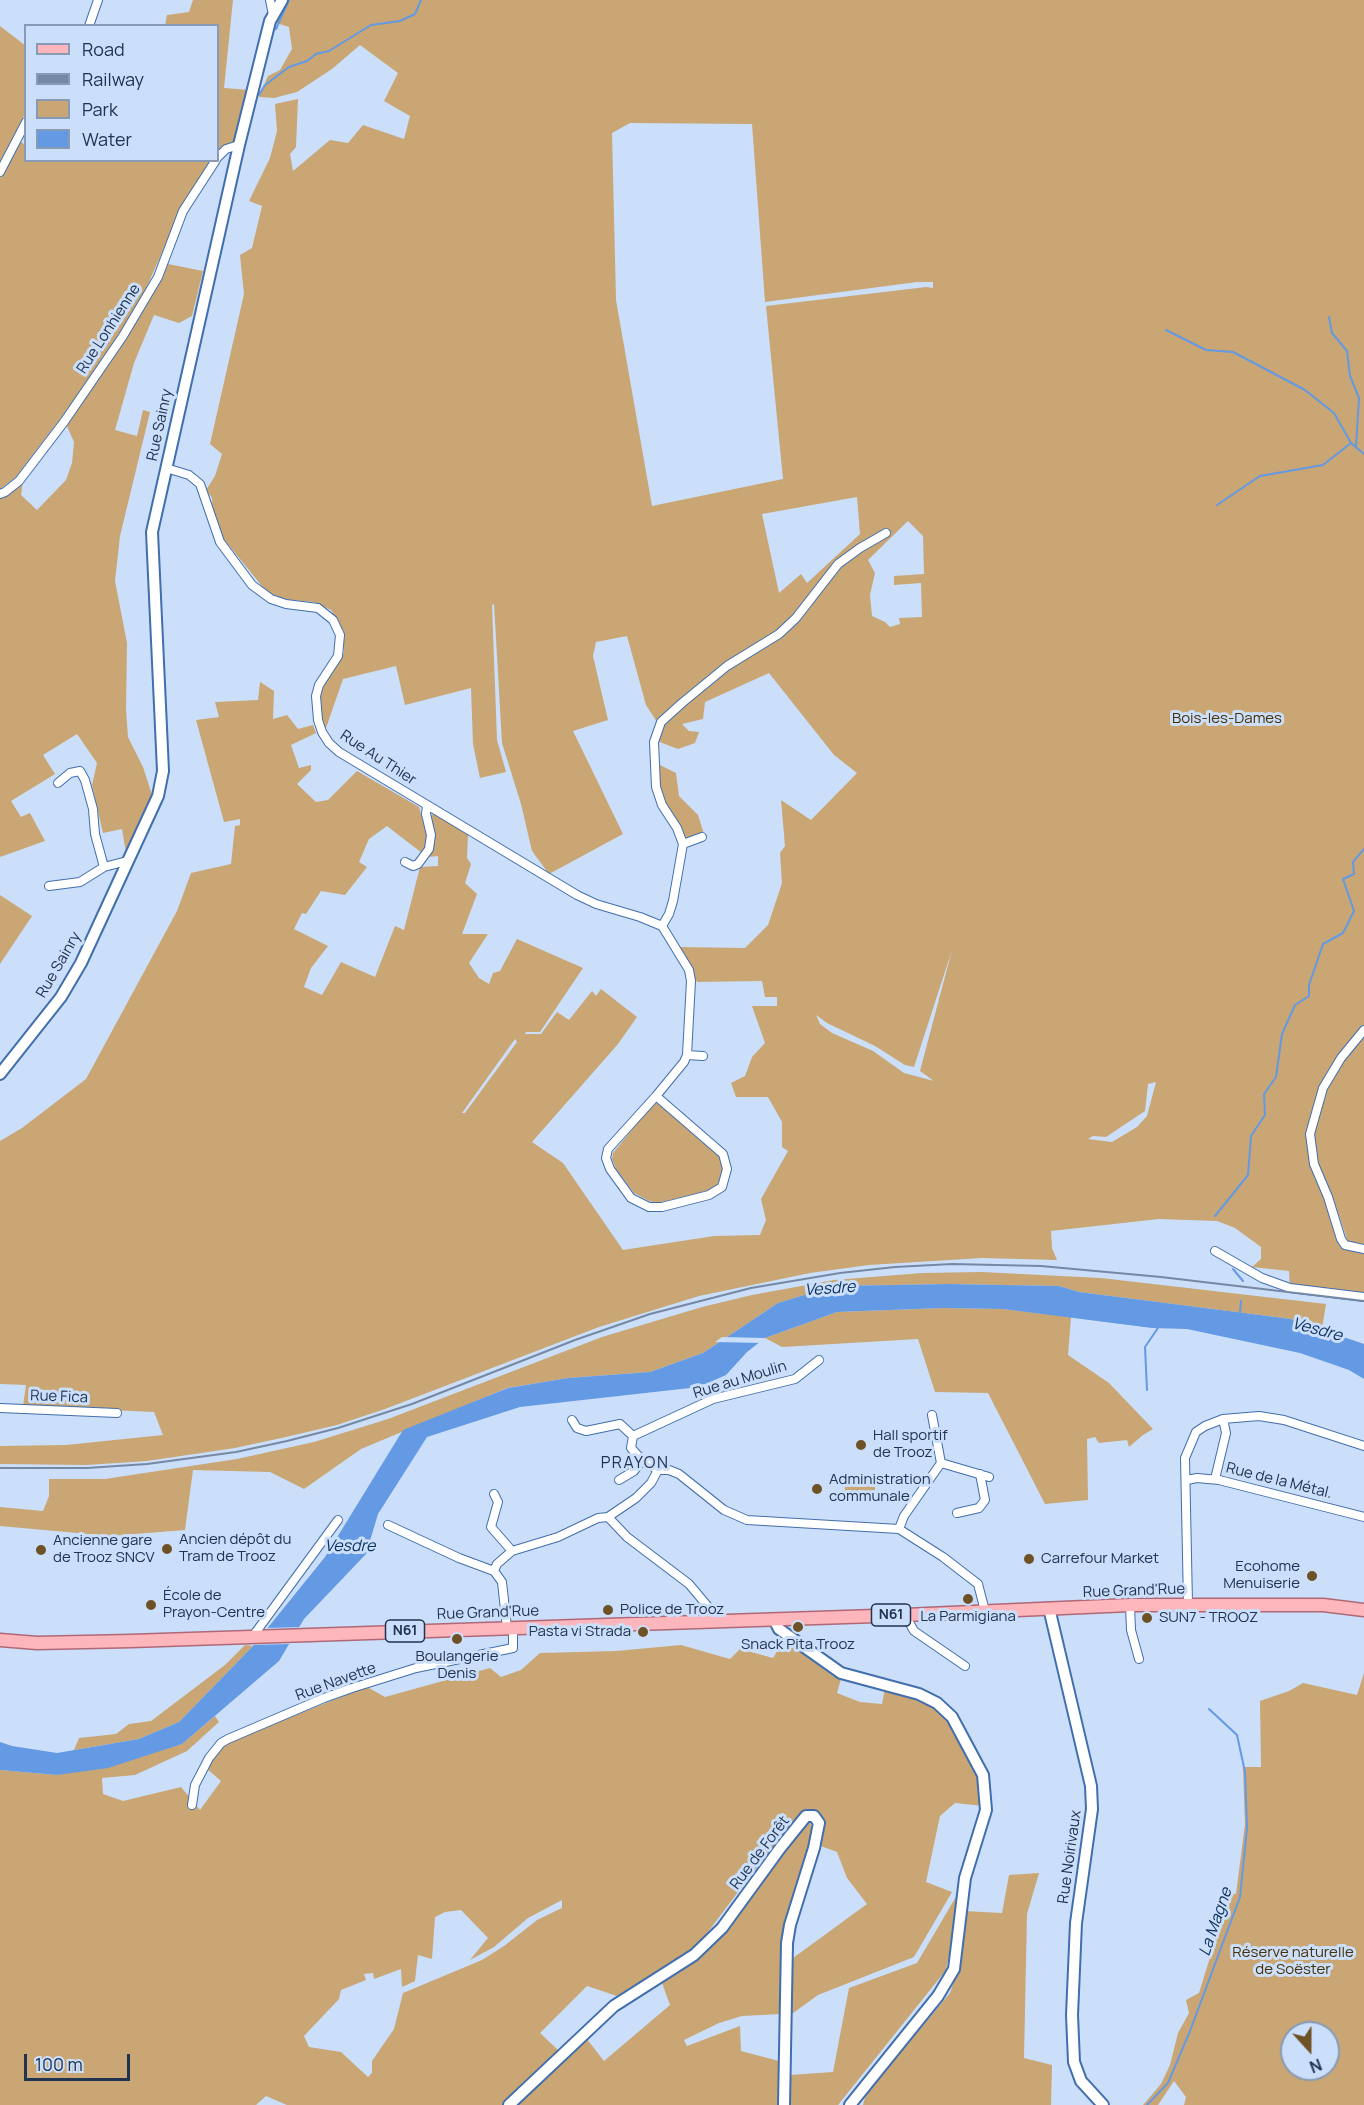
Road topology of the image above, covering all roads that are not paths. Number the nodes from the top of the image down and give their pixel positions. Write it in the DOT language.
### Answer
graph roads {
  1 [pos="98,0"];
  2 [pos="270,0"];
  3 [pos="282,0"];
  4 [pos="273,15"];
  5 [pos="90,24"];
  6 [pos="24,126"];
  7 [pos="239,145"];
  8 [pos="219,157"];
  9 [pos="215,162"];
  10 [pos="0,172"];
  11 [pos="166,468"];
  12 [pos="0,494"];
  13 [pos="886,533"];
  14 [pos="58,783"];
  15 [pos="427,806"];
  16 [pos="702,837"];
  17 [pos="683,844"];
  18 [pos="127,861"];
  19 [pos="405,862"];
  20 [pos="104,867"];
  21 [pos="49,886"];
  22 [pos="662,926"];
  23 [pos="1364,1030"];
  24 [pos="687,1055"];
  25 [pos="703,1056"];
  26 [pos="0,1074"];
  27 [pos="656,1096"];
  28 [pos="1364,1249"];
  29 [pos="1215,1251"];
  30 [pos="1364,1297"];
  31 [pos="819,1360"];
  32 [pos="0,1408"];
  33 [pos="117,1413"];
  34 [pos="932,1415"];
  35 [pos="1223,1419"];
  36 [pos="572,1420"];
  37 [pos="633,1436"];
  38 [pos="1364,1446"];
  39 [pos="642,1460"];
  40 [pos="941,1462"];
  41 [pos="658,1470"];
  42 [pos="980,1474"];
  43 [pos="989,1477"];
  44 [pos="1215,1479"];
  45 [pos="619,1480"];
  46 [pos="1187,1480"];
  47 [pos="495,1494"];
  48 [pos="957,1513"];
  49 [pos="611,1515"];
  50 [pos="1364,1517"];
  51 [pos="338,1520"];
  52 [pos="388,1525"];
  53 [pos="899,1529"];
  54 [pos="512,1551"];
  55 [pos="494,1571"];
  56 [pos="1188,1604"];
  57 [pos="1130,1605"];
  58 [pos="1049,1608"];
  59 [pos="1364,1610"];
  60 [pos="985,1611"];
  61 [pos="905,1615"];
  62 [pos="774,1619"];
  63 [pos="713,1621"];
  64 [pos="510,1627"];
  65 [pos="256,1636"];
  66 [pos="0,1640"];
  67 [pos="1139,1659"];
  68 [pos="965,1666"];
  69 [pos="192,1805"];
  70 [pos="509,2105"];
  71 [pos="784,2105"];
  72 [pos="850,2105"];
  73 [pos="1103,2105"];
  1 -- 5 [label="street"];
  2 -- 4 [label="street"];
  3 -- 4 [label="street, Rue Sainry"];
  4 -- 7 [label="street, Rue Sainry"];
  6 -- 10 [label="street"];
  7 -- 8 [label="street, Rue Lonhienne"];
  7 -- 11 [label="street, Rue Sainry"];
  9 -- 12 [label="street, Rue Lonhienne"];
  11 -- 15 [label="street, Rue Au Thier"];
  11 -- 18 [label="street, Rue Sainry"];
  13 -- 17 [label="street"];
  14 -- 20 [label="street"];
  15 -- 19 [label="street"];
  15 -- 22 [label="street, Rue Au Thier"];
  16 -- 17 [label="street"];
  17 -- 22 [label="street"];
  18 -- 20 [label="street"];
  18 -- 26 [label="street, Rue Sainry"];
  20 -- 21 [label="street"];
  22 -- 24 [label="street"];
  23 -- 28 [label="street"];
  24 -- 25 [label="street"];
  24 -- 27 [label="street"];
  27 -- 27 [label="street"];
  29 -- 30 [label="street"];
  31 -- 37 [label="street, Rue au Moulin"];
  32 -- 33 [label="street, Rue Fica"];
  34 -- 40 [label="street"];
  35 -- 38 [label="street"];
  35 -- 44 [label="street"];
  35 -- 46 [label="street"];
  36 -- 37 [label="street"];
  37 -- 39 [label="street"];
  39 -- 41 [label="street"];
  39 -- 45 [label="street"];
  40 -- 42 [label="street"];
  40 -- 53 [label="street"];
  41 -- 49 [label="street"];
  41 -- 53 [label="street"];
  42 -- 43 [label="street"];
  42 -- 48 [label="street"];
  44 -- 46 [label="street, Rue de la Métal."];
  44 -- 50 [label="street, Rue de la Métal."];
  46 -- 56 [label="street"];
  47 -- 54 [label="street"];
  49 -- 54 [label="street"];
  49 -- 63 [label="street"];
  51 -- 65 [label="street"];
  52 -- 55 [label="street"];
  53 -- 60 [label="street"];
  54 -- 55 [label="street"];
  55 -- 64 [label="street"];
  56 -- 57 [label="main road, Rue Grand'Rue / N61"];
  56 -- 59 [label="main road, Rue Grand'Rue / N61"];
  57 -- 58 [label="main road, Rue Grand'Rue / N61"];
  57 -- 67 [label="street"];
  58 -- 60 [label="main road, Rue Grand'Rue / N61"];
  58 -- 73 [label="street, Rue Noirivaux"];
  60 -- 61 [label="main road, Rue Grand'Rue / N61"];
  61 -- 62 [label="main road, Rue Grand'Rue / N61"];
  61 -- 68 [label="street"];
  62 -- 63 [label="main road, Rue Grand'Rue / N61"];
  62 -- 72 [label="street"];
  63 -- 64 [label="main road, Rue Grand'Rue / N61"];
  64 -- 65 [label="main road, Rue Grand'Rue / N61"];
  64 -- 69 [label="street, Rue Navette"];
  65 -- 66 [label="main road, Rue Grand'Rue / N61"];
  70 -- 71 [label="street, Rue de Forêt"];
}
